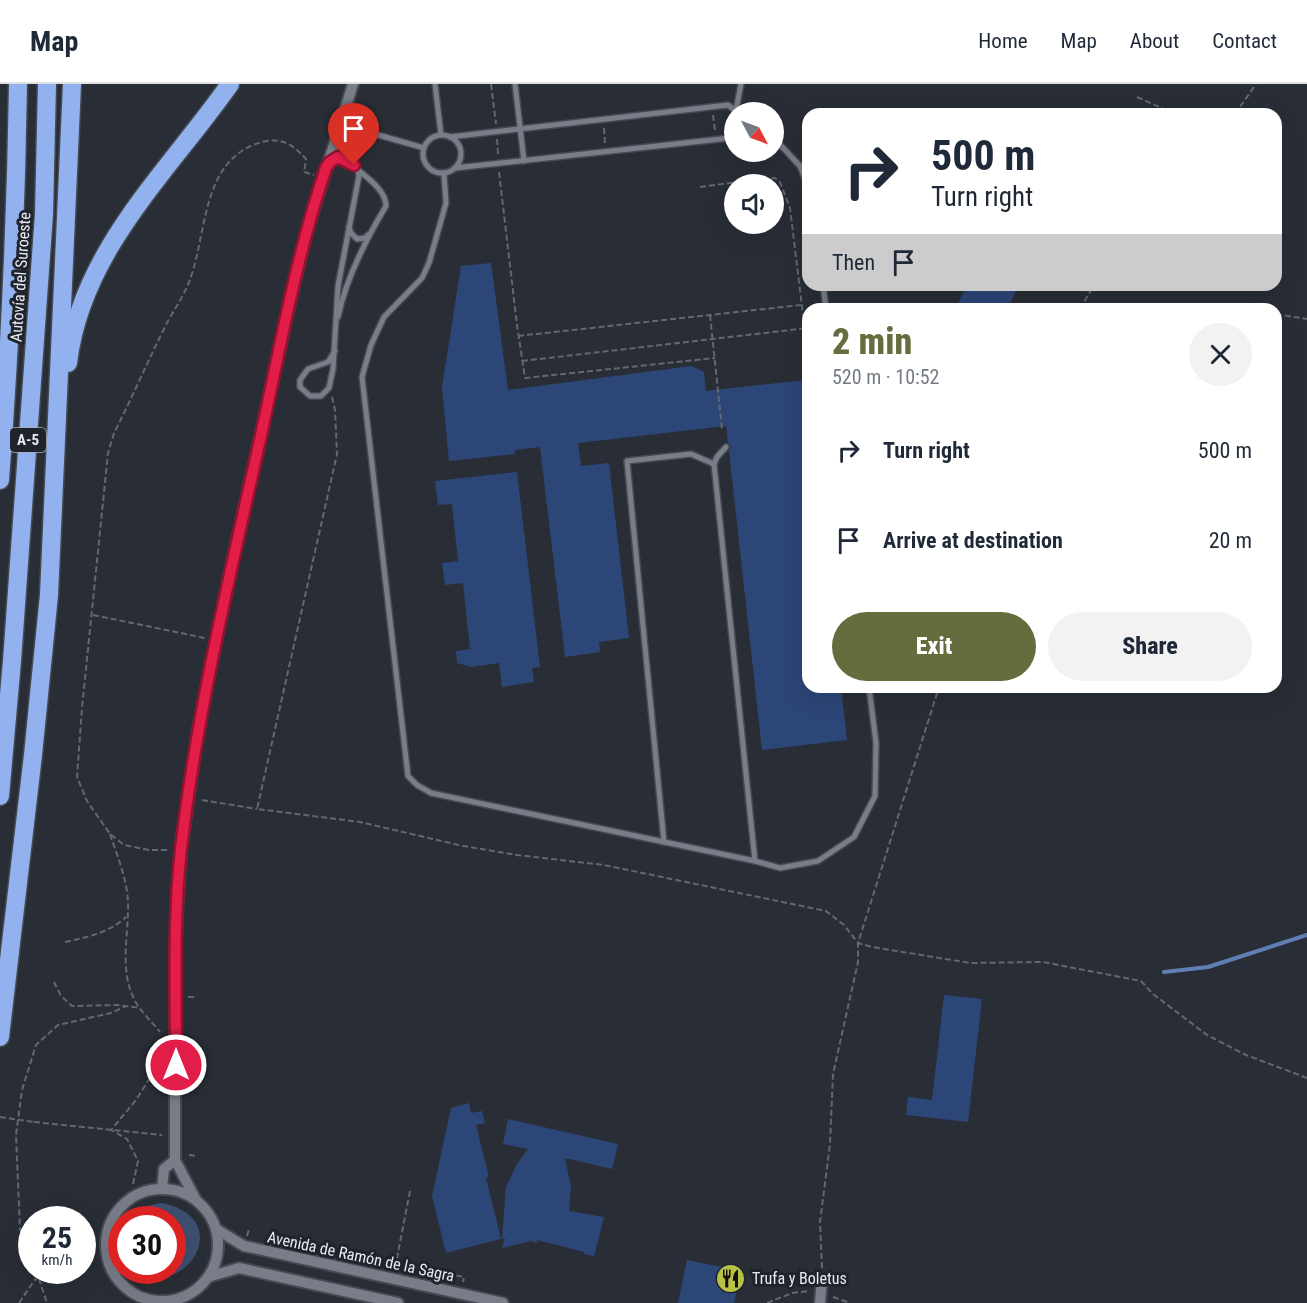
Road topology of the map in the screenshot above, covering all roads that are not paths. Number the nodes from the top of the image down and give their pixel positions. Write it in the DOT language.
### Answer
graph roads {
  1 [pos="18,84"];
  2 [pos="47,84"];
  3 [pos="72,84"];
  4 [pos="230,84"];
  5 [pos="353,84"];
  6 [pos="435,84"];
  7 [pos="515,84"];
  8 [pos="741,84"];
  9 [pos="738,102"];
  10 [pos="724,106"];
  11 [pos="340,124"];
  12 [pos="520,129"];
  13 [pos="441,135"];
  14 [pos="450,137"];
  15 [pos="724,139"];
  16 [pos="424,148"];
  17 [pos="784,149"];
  18 [pos="524,161"];
  19 [pos="455,168"];
  20 [pos="358,170"];
  21 [pos="802,171"];
  22 [pos="324,173"];
  23 [pos="444,174"];
  24 [pos="348,226"];
  25 [pos="371,232"];
  26 [pos="334,337"];
  27 [pos="335,351"];
  28 [pos="726,447"];
  29 [pos="714,464"];
  30 [pos="55,478"];
  31 [pos="0,480"];
  32 [pos="870,693"];
  33 [pos="0,796"];
  34 [pos="664,842"];
  35 [pos="755,861"];
  36 [pos="0,1037"];
  37 [pos="176,1160"];
  38 [pos="162,1188"];
  39 [pos="196,1200"];
  40 [pos="216,1229"];
  41 [pos="208,1277"];
  42 [pos="822,1280"];
  43 [pos="126,1290"];
  44 [pos="820,1298"];
  45 [pos="159,1302"];
  46 [pos="134,1303"];
  47 [pos="398,1303"];
  48 [pos="503,1303"];
  1 -- 31 [label="highway, Autovía del Suroeste / A-5"];
  2 -- 33 [label="highway, Autovía del Suroeste / A-5"];
  3 -- 30 [label="highway"];
  4 -- 30 [label="highway"];
  5 -- 11 [label="street"];
  6 -- 13 [label="lane"];
  7 -- 12 [label="lane"];
  8 -- 9 [label="lane"];
  10 -- 12 [label="lane"];
  11 -- 16 [label="lane"];
  11 -- 22 [label="street"];
  12 -- 14 [label="lane"];
  12 -- 18 [label="lane"];
  13 -- 14 [label="lane"];
  13 -- 16 [label="lane"];
  14 -- 19 [label="lane"];
  15 -- 18 [label="lane"];
  16 -- 23 [label="lane"];
  17 -- 21 [label="lane"];
  18 -- 19 [label="lane"];
  19 -- 23 [label="lane"];
  20 -- 22 [label="lane"];
  20 -- 24 [label="lane"];
  20 -- 25 [label="lane"];
  22 -- 37 [label="street"];
  23 -- 34 [label="lane"];
  24 -- 25 [label="lane"];
  24 -- 26 [label="lane"];
  25 -- 26 [label="lane"];
  26 -- 27 [label="lane"];
  27 -- 27 [label="lane"];
  28 -- 29 [label="lane"];
  29 -- 34 [label="lane"];
  29 -- 35 [label="lane"];
  30 -- 36 [label="highway"];
  32 -- 35 [label="lane"];
  34 -- 35 [label="lane"];
  37 -- 38 [label="street"];
  37 -- 39 [label="street"];
  38 -- 39 [label="street"];
  38 -- 43 [label="street"];
  39 -- 40 [label="street"];
  40 -- 41 [label="street"];
  40 -- 48 [label="street, Avenida de Ramón de la Sagra"];
  41 -- 45 [label="street"];
  41 -- 47 [label="street"];
  42 -- 44 [label="street"];
  43 -- 45 [label="street"];
  43 -- 46 [label="street"];
}
